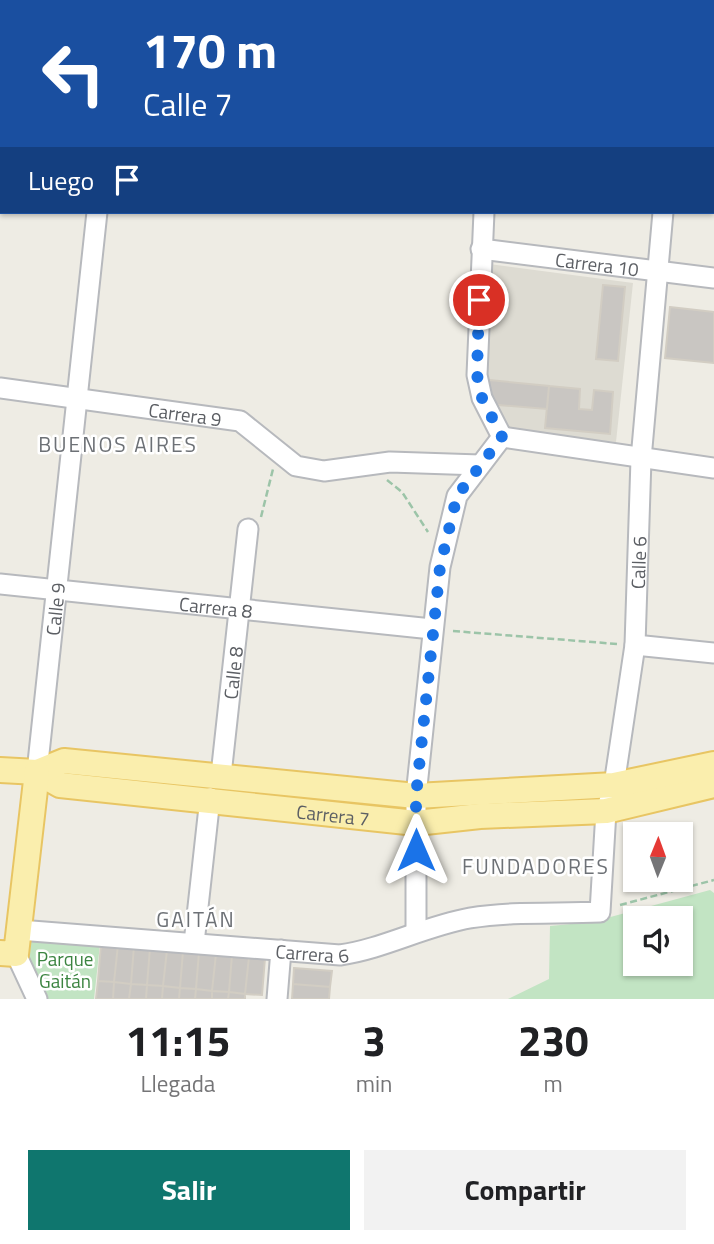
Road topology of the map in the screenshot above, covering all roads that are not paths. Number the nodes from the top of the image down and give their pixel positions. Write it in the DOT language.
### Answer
graph roads {
  1 [pos="97,214"];
  2 [pos="484,214"];
  3 [pos="663,214"];
  4 [pos="481,249"];
  5 [pos="657,271"];
  6 [pos="714,278"];
  7 [pos="0,388"];
  8 [pos="77,397"];
  9 [pos="502,437"];
  10 [pos="640,459"];
  11 [pos="480,465"];
  12 [pos="714,468"];
  13 [pos="248,528"];
  14 [pos="0,584"];
  15 [pos="55,590"];
  16 [pos="239,608"];
  17 [pos="432,629"];
  18 [pos="635,645"];
  19 [pos="714,653"];
  20 [pos="714,764"];
  21 [pos="0,770"];
  22 [pos="37,772"];
  23 [pos="221,775"];
  24 [pos="614,785"];
  25 [pos="714,785"];
  26 [pos="416,796"];
  27 [pos="210,798"];
  28 [pos="606,811"];
  29 [pos="416,822"];
  30 [pos="600,912"];
  31 [pos="19,930"];
  32 [pos="416,931"];
  33 [pos="194,943"];
  34 [pos="281,950"];
  35 [pos="8,954"];
  36 [pos="37,999"];
  37 [pos="277,999"];
  1 -- 8 [label="street, Calle 9"];
  2 -- 4 [label="street"];
  3 -- 5 [label="street, Calle 6"];
  4 -- 5 [label="street, Carrera 10"];
  4 -- 9 [label="street"];
  5 -- 6 [label="street, Carrera 10"];
  5 -- 10 [label="street, Calle 6"];
  7 -- 8 [label="street, Carrera 9"];
  8 -- 11 [label="street, Carrera 9"];
  8 -- 15 [label="street, Calle 9"];
  9 -- 10 [label="street"];
  9 -- 11 [label="street"];
  10 -- 12 [label="street"];
  10 -- 18 [label="street, Calle 6"];
  11 -- 17 [label="street"];
  13 -- 16 [label="street, Calle 8"];
  14 -- 15 [label="street, Carrera 8"];
  15 -- 16 [label="street, Carrera 8"];
  15 -- 22 [label="street, Calle 9"];
  16 -- 17 [label="street, Carrera 8"];
  16 -- 23 [label="street, Calle 8"];
  17 -- 26 [label="street"];
  18 -- 19 [label="street"];
  18 -- 24 [label="street, Calle 6"];
  20 -- 24 [label="main road, Carrera 7"];
  21 -- 22 [label="main road, Carrera 7"];
  22 -- 23 [label="main road, Carrera 7"];
  22 -- 27 [label="main road, Carrera 7"];
  22 -- 31 [label="main road, Calle 9"];
  23 -- 26 [label="main road, Carrera 7"];
  24 -- 26 [label="main road, Carrera 7"];
  24 -- 28 [label="street, Calle 6"];
  25 -- 28 [label="main road, Carrera 7"];
  26 -- 29 [label="street"];
  27 -- 29 [label="main road, Carrera 7"];
  27 -- 33 [label="street"];
  28 -- 29 [label="main road, Carrera 7"];
  28 -- 30 [label="street, Calle 6"];
  29 -- 32 [label="street"];
  30 -- 32 [label="street, Carrera 6"];
  31 -- 33 [label="street, Carrera 6"];
  31 -- 35 [label="main road, Calle 9"];
  32 -- 34 [label="street, Carrera 6"];
  33 -- 34 [label="street, Carrera 6"];
  34 -- 37 [label="street"];
  35 -- 36 [label="street, Calle 9"];
}
